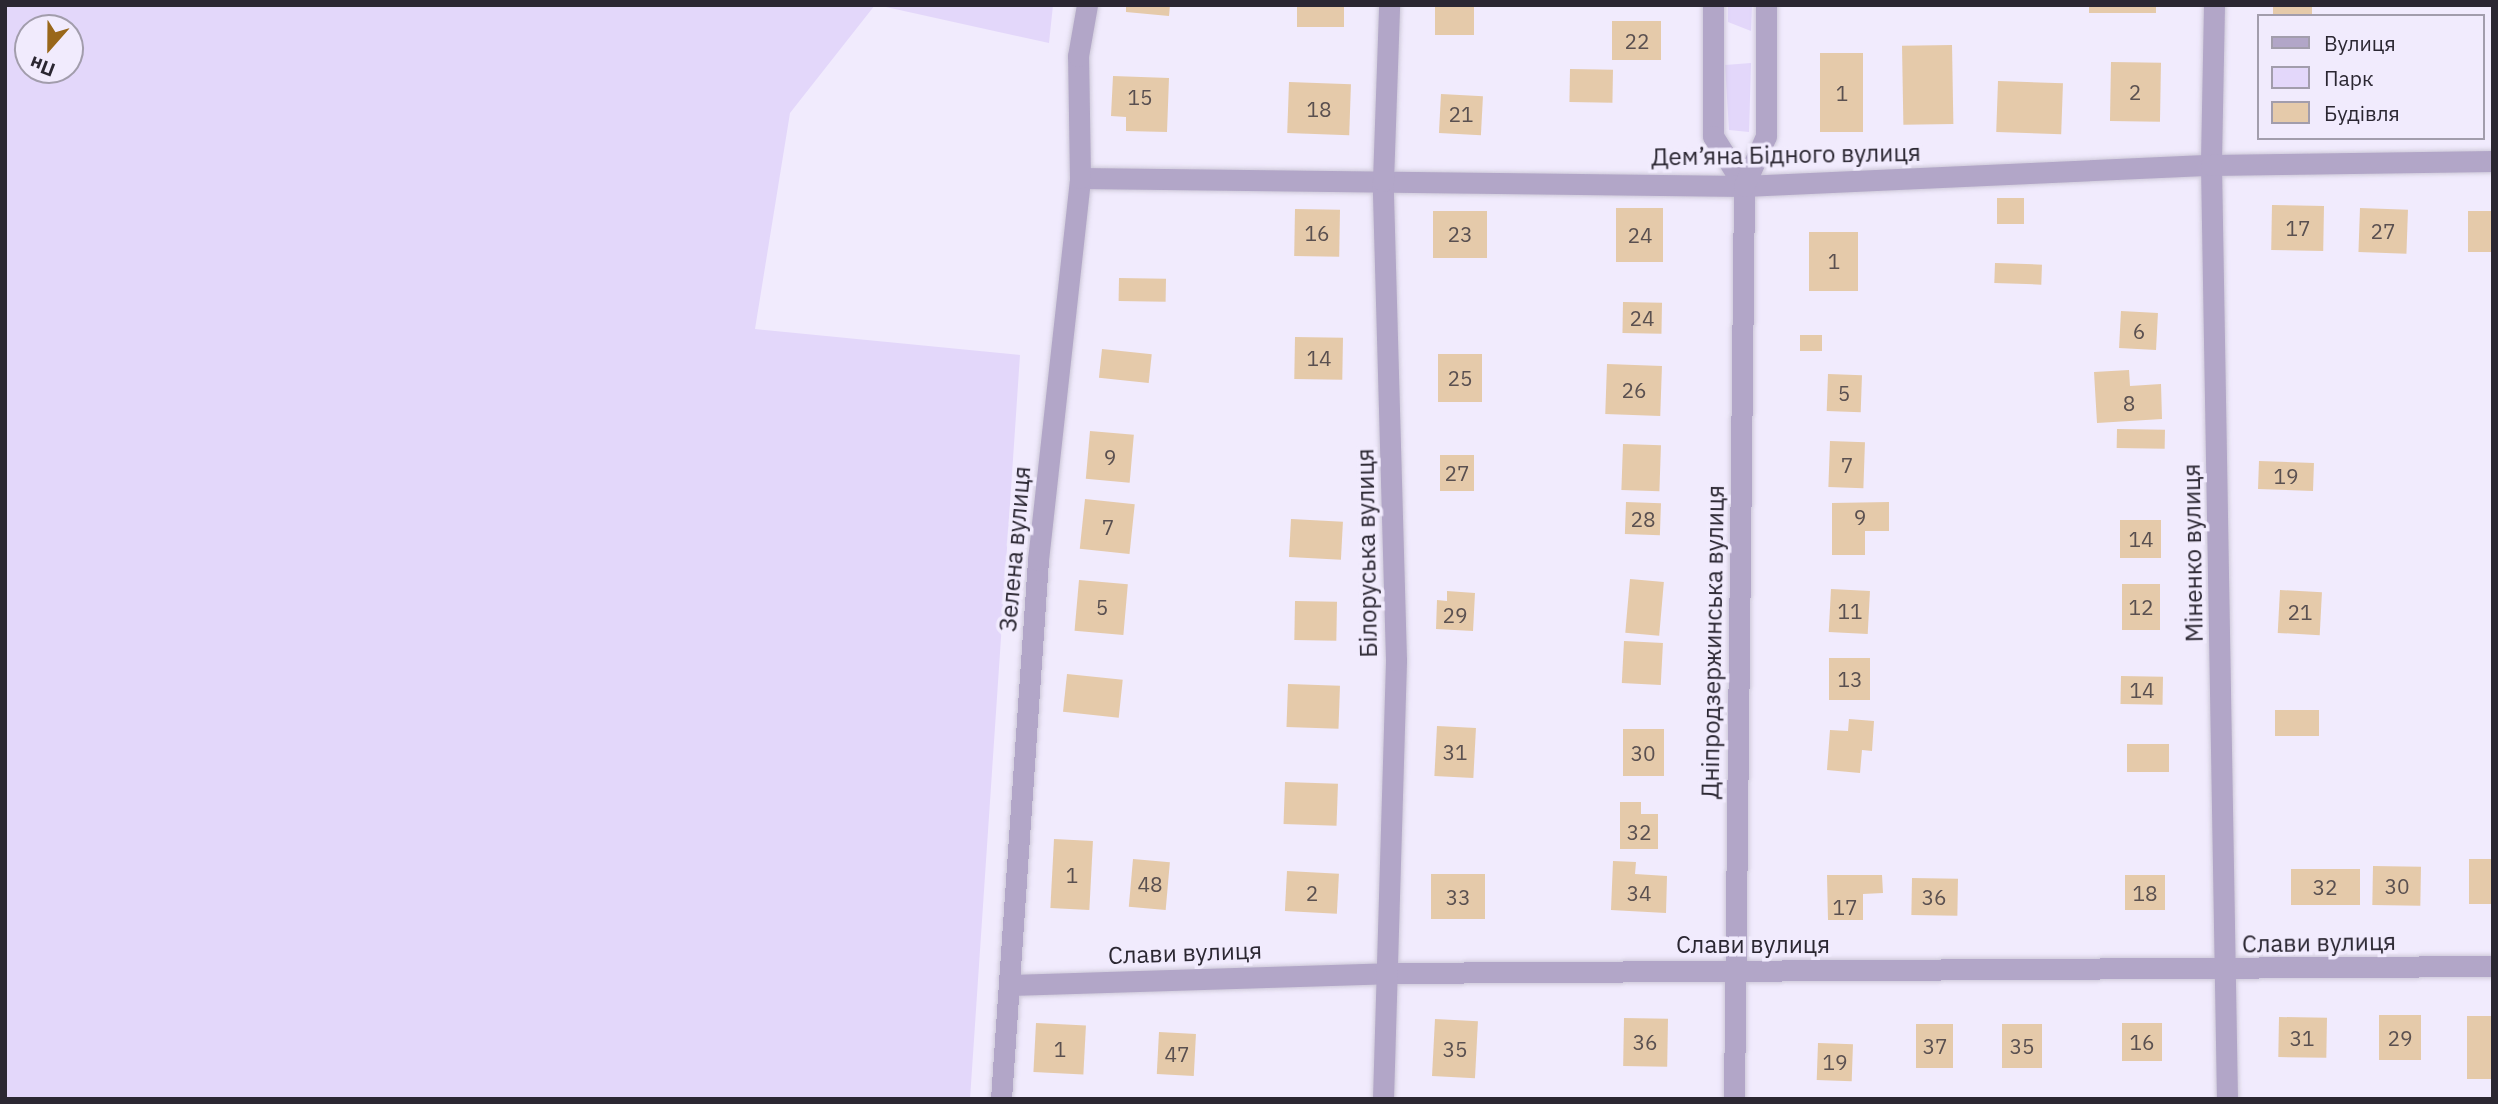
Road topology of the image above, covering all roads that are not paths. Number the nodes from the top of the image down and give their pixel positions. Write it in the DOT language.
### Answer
graph roads {
  1 [pos="1087,5"];
  2 [pos="1389,5"];
  3 [pos="1713,5"];
  4 [pos="1766,5"];
  5 [pos="2214,5"];
  6 [pos="2493,160"];
  7 [pos="2211,165"];
  8 [pos="1080,178"];
  9 [pos="1383,181"];
  10 [pos="1744,186"];
  11 [pos="2493,966"];
  12 [pos="1736,971"];
  13 [pos="2228,971"];
  14 [pos="1385,973"];
  15 [pos="1013,985"];
  16 [pos="1001,1099"];
  17 [pos="1384,1099"];
  18 [pos="1734,1099"];
  19 [pos="2227,1099"];
  1 -- 8 [label="street, Зелена вулиця"];
  2 -- 9 [label="street, Білоруська вулиця"];
  3 -- 10 [label="street"];
  4 -- 10 [label="street, Дніпродзержинська вулиця"];
  5 -- 7 [label="street, Міненко вулиця"];
  6 -- 7 [label="street, Дем’яна Бідного вулиця"];
  7 -- 10 [label="street, Дем’яна Бідного вулиця"];
  7 -- 13 [label="street, Міненко вулиця"];
  8 -- 9 [label="street, Дем’яна Бідного вулиця"];
  8 -- 15 [label="street, Зелена вулиця"];
  9 -- 10 [label="street, Дем’яна Бідного вулиця"];
  9 -- 14 [label="street, Білоруська вулиця"];
  10 -- 12 [label="street, Дніпродзержинська вулиця"];
  11 -- 13 [label="street, Слави вулиця"];
  12 -- 13 [label="street, Слави вулиця"];
  12 -- 14 [label="street, Слави вулиця"];
  12 -- 18 [label="street, Дніпродзержинська вулиця"];
  13 -- 19 [label="street, Міненко вулиця"];
  14 -- 15 [label="street, Слави вулиця"];
  14 -- 17 [label="street, Білоруська вулиця"];
  15 -- 16 [label="street, Зелена вулиця"];
}
